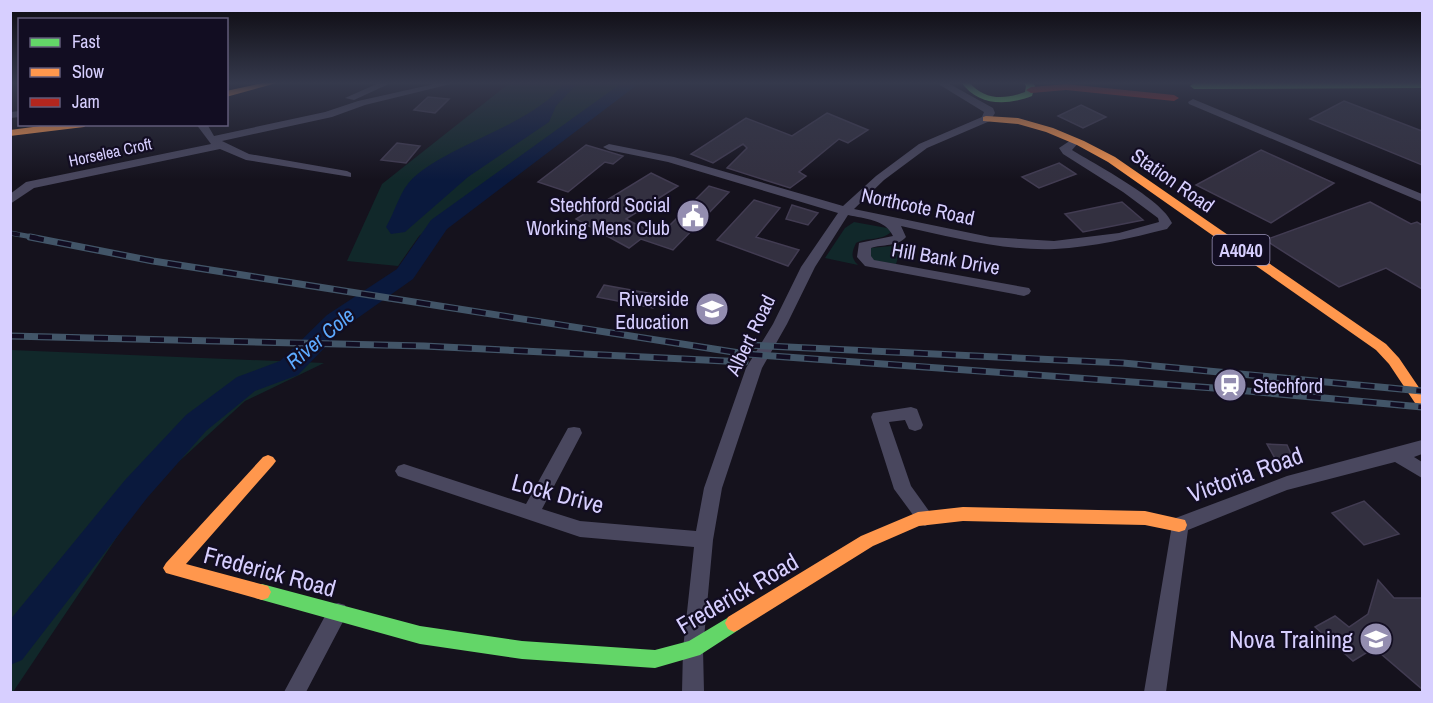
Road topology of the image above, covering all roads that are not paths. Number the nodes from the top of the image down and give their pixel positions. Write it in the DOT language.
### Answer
graph roads {
  1 [pos="329,115"];
  2 [pos="989,115"];
  3 [pos="1021,115"];
  4 [pos="1048,115"];
  5 [pos="1229,115"];
  6 [pos="986,119"];
  7 [pos="68,126"];
  8 [pos="203,126"];
  9 [pos="1049,131"];
  10 [pos="10,133"];
  11 [pos="1074,141"];
  12 [pos="216,143"];
  13 [pos="609,147"];
  14 [pos="347,175"];
  15 [pos="1422,198"];
  16 [pos="10,200"];
  17 [pos="845,211"];
  18 [pos="886,220"];
  19 [pos="1024,291"];
  20 [pos="1422,402"];
  21 [pos="915,425"];
  22 [pos="574,433"];
  23 [pos="1422,447"];
  24 [pos="1398,455"];
  25 [pos="268,461"];
  26 [pos="404,471"];
  27 [pos="1422,471"];
  28 [pos="531,513"];
  29 [pos="926,518"];
  30 [pos="1179,525"];
  31 [pos="704,540"];
  32 [pos="338,612"];
  33 [pos="693,649"];
  34 [pos="295,693"];
  35 [pos="693,693"];
  36 [pos="1155,693"];
  1 -- 12 [label="street, Horselea Croft"];
  2 -- 6 [label="street"];
  3 -- 9 [label="street, A4040"];
  4 -- 11 [label="street, A4040"];
  5 -- 15 [label="street"];
  6 -- 9 [label="street, Station Road / A4040"];
  6 -- 17 [label="street, Albert Road"];
  7 -- 10 [label="street"];
  8 -- 12 [label="street"];
  9 -- 11 [label="street, Station Road / A4040"];
  11 -- 18 [label="street, Northcote Road"];
  11 -- 20 [label="street, Station Road / A4040"];
  12 -- 14 [label="street"];
  12 -- 16 [label="street, Horselea Croft"];
  13 -- 17 [label="street, Northcote Road"];
  17 -- 18 [label="street, Northcote Road"];
  17 -- 31 [label="street, Albert Road"];
  18 -- 19 [label="street, Hill Bank Drive"];
  21 -- 29 [label="street"];
  22 -- 28 [label="street"];
  23 -- 24 [label="street, Victoria Road"];
  24 -- 27 [label="street"];
  24 -- 30 [label="street, Victoria Road"];
  25 -- 32 [label="street, Frederick Road"];
  26 -- 28 [label="street, Lock Drive"];
  28 -- 31 [label="street, Lock Drive"];
  29 -- 30 [label="street, Frederick Road"];
  29 -- 33 [label="street, Frederick Road"];
  30 -- 36 [label="street, Victoria Road"];
  31 -- 33 [label="street, Albert Road"];
  32 -- 33 [label="street, Frederick Road"];
  32 -- 34 [label="street"];
  33 -- 35 [label="street, Albert Road"];
}
